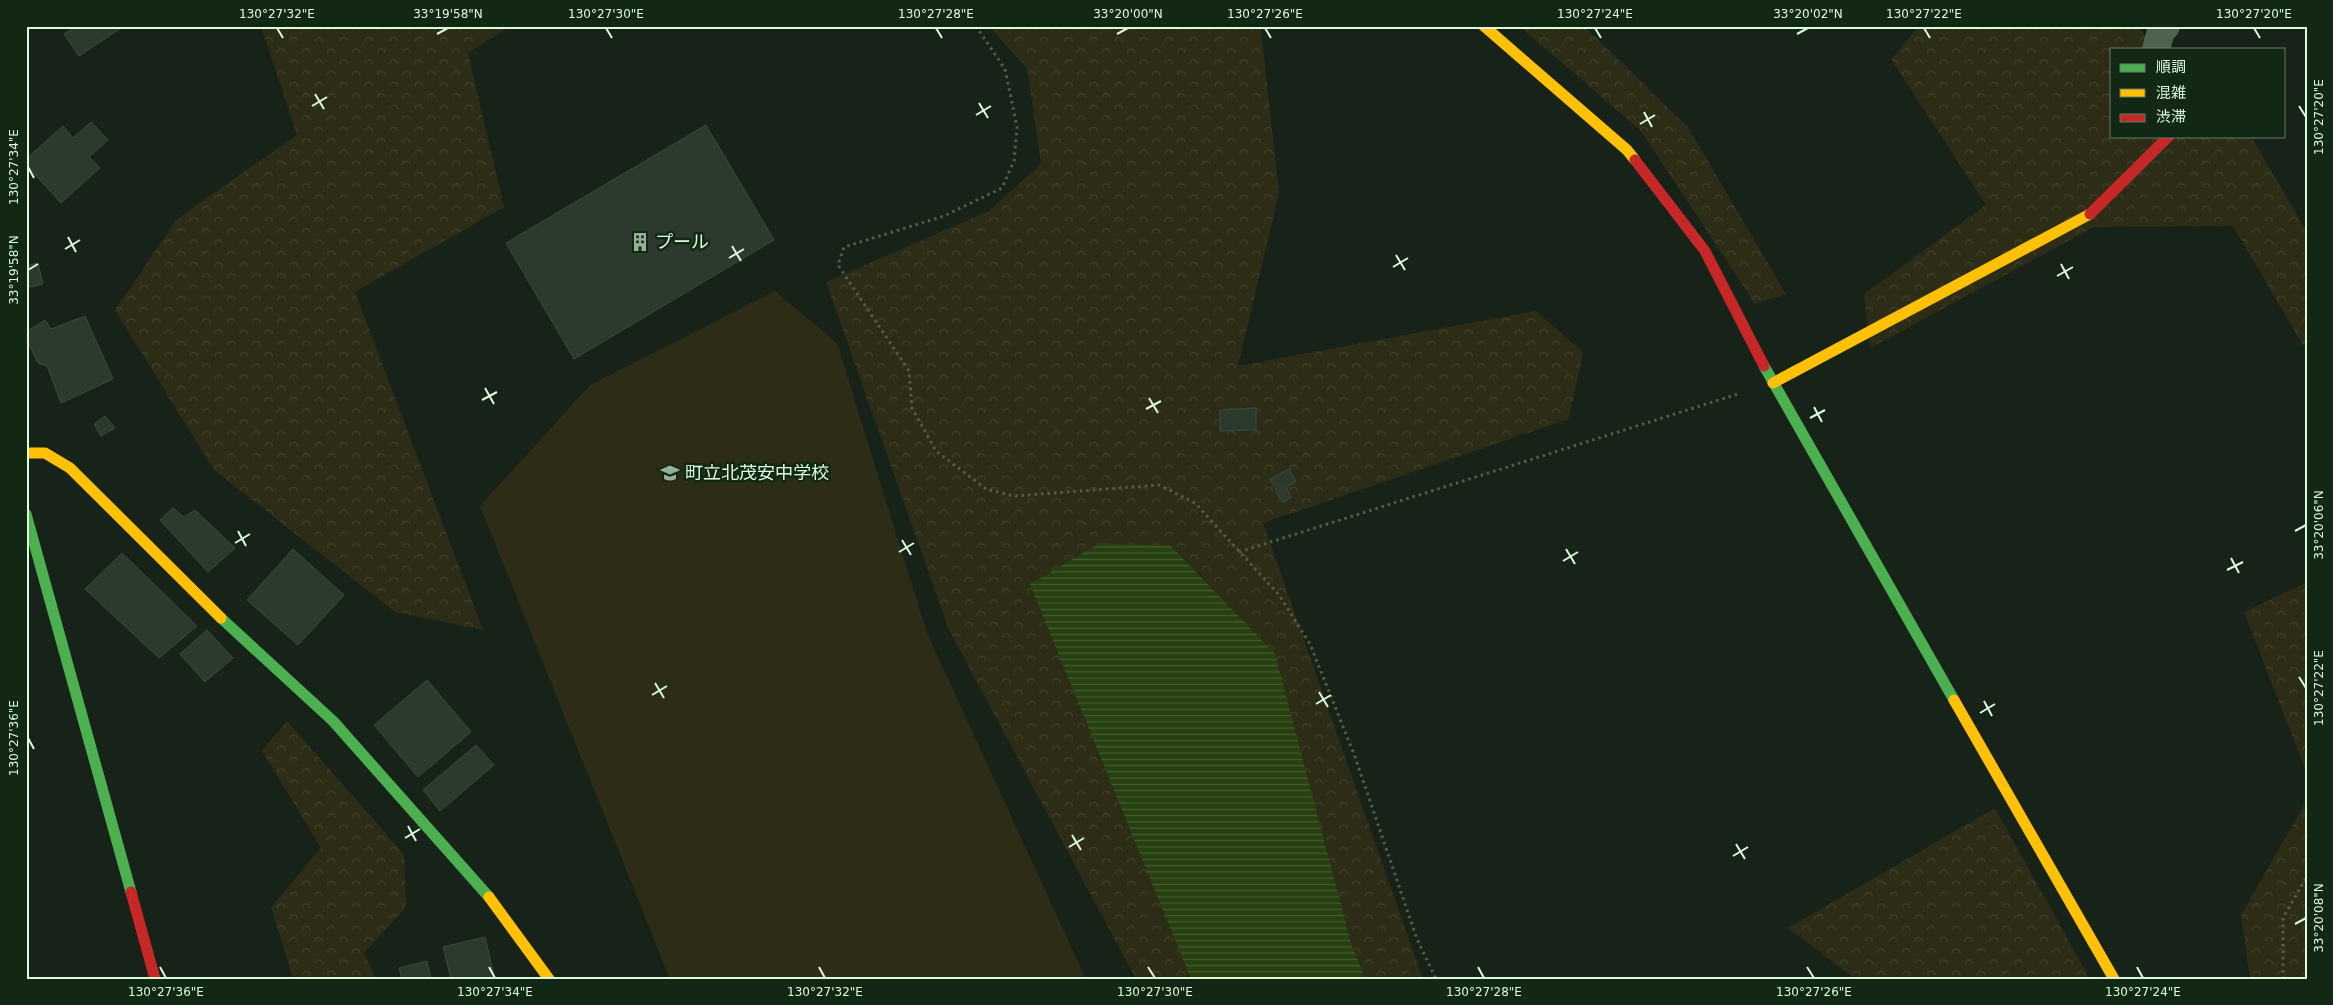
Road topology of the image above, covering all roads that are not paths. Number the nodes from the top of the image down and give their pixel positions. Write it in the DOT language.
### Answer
graph roads {
  1 [pos="1484,26"];
  2 [pos="2166,26"];
  3 [pos="2156,48"];
  4 [pos="2167,138"];
  5 [pos="1773,383"];
  6 [pos="26,453"];
  7 [pos="26,514"];
  8 [pos="156,979"];
  9 [pos="549,979"];
  10 [pos="2114,979"];
  1 -- 5 [label="street"];
  2 -- 3 [label="street"];
  4 -- 5 [label="street"];
  5 -- 10 [label="street"];
  6 -- 9 [label="street"];
  7 -- 8 [label="street"];
}
